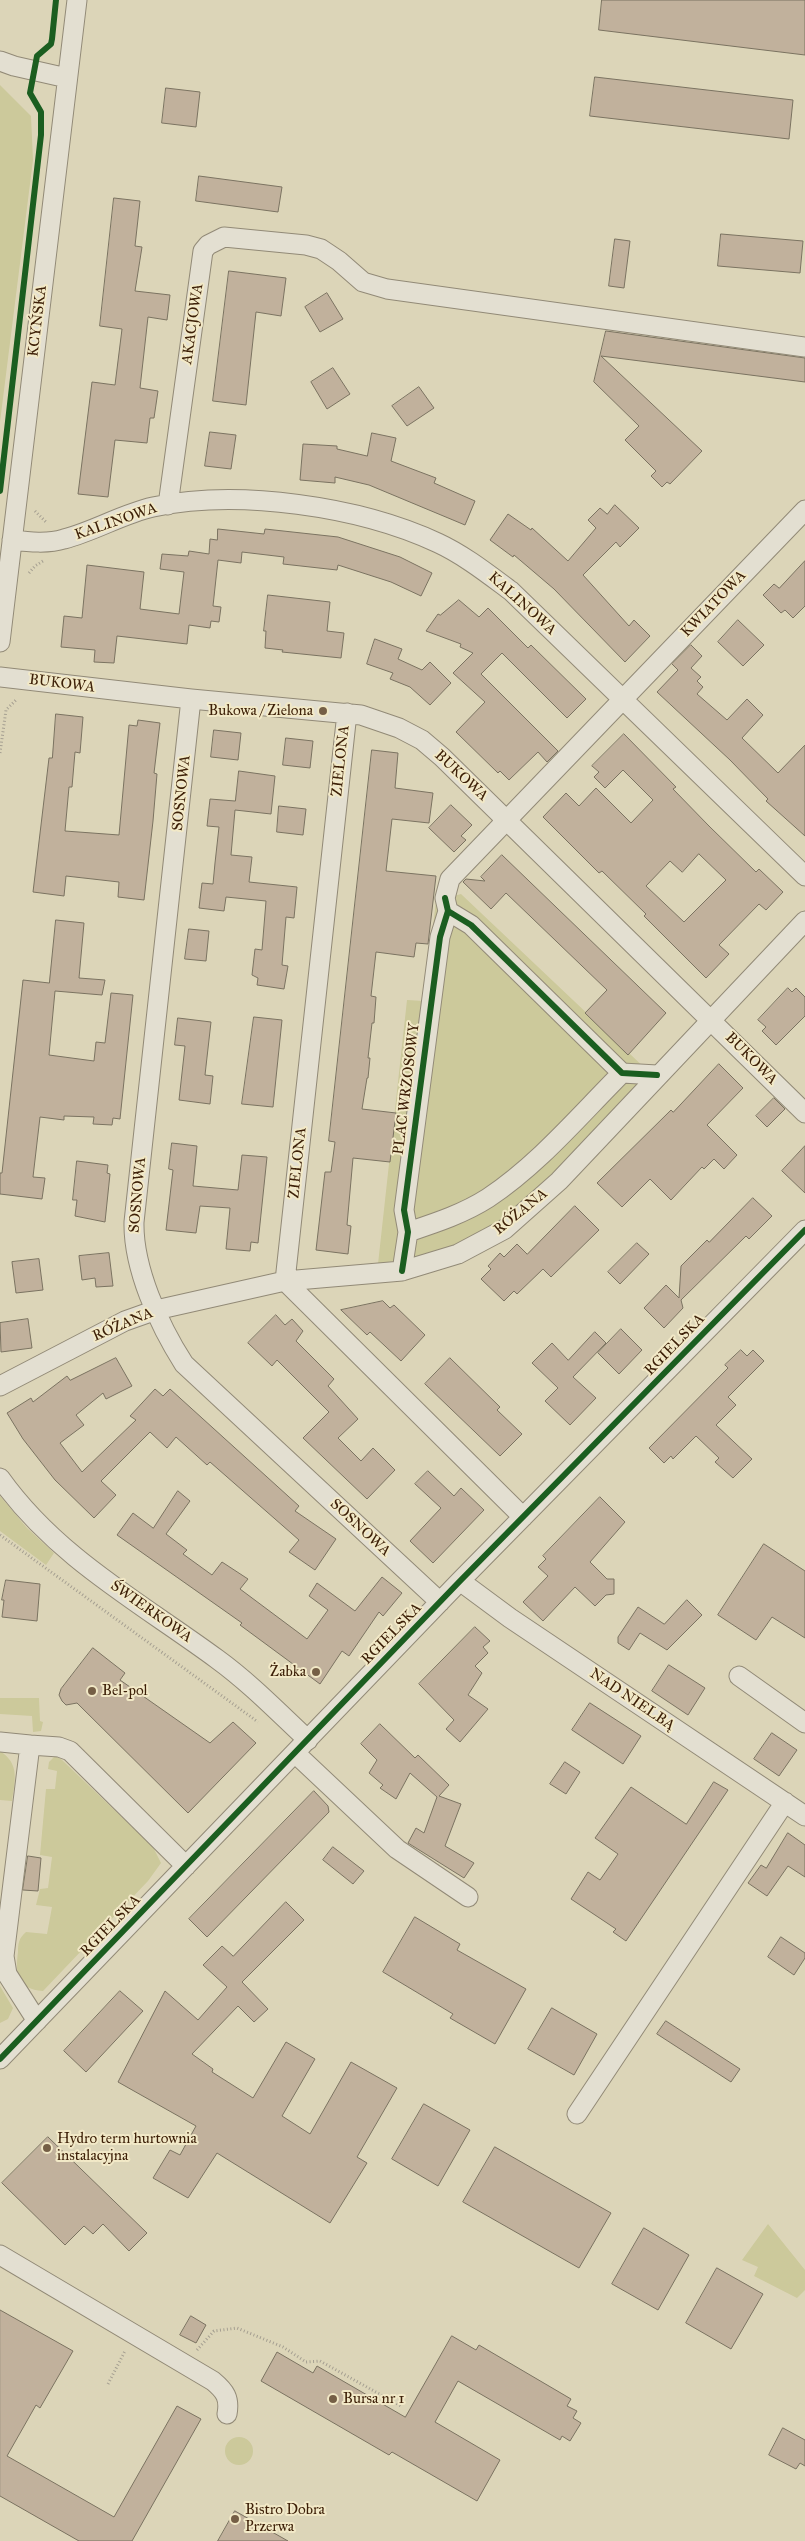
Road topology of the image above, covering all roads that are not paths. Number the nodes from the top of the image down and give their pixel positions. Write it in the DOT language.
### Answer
graph roads {
  1 [pos="78,0"];
  2 [pos="0,61"];
  3 [pos="67,78"];
  4 [pos="805,347"];
  5 [pos="168,505"];
  6 [pos="805,510"];
  7 [pos="12,540"];
  8 [pos="0,642"];
  9 [pos="0,677"];
  10 [pos="622,698"];
  11 [pos="192,699"];
  12 [pos="347,712"];
  13 [pos="506,819"];
  14 [pos="805,876"];
  15 [pos="446,905"];
  16 [pos="805,921"];
  17 [pos="712,1019"];
  18 [pos="622,1073"];
  19 [pos="657,1075"];
  20 [pos="805,1113"];
  21 [pos="805,1230"];
  22 [pos="408,1232"];
  23 [pos="402,1270"];
  24 [pos="285,1281"];
  25 [pos="156,1310"];
  26 [pos="0,1386"];
  27 [pos="0,1478"];
  28 [pos="524,1517"];
  29 [pos="460,1582"];
  30 [pos="440,1602"];
  31 [pos="739,1676"];
  32 [pos="805,1723"];
  33 [pos="0,1742"];
  34 [pos="30,1744"];
  35 [pos="301,1746"];
  36 [pos="785,1802"];
  37 [pos="804,1814"];
  38 [pos="186,1866"];
  39 [pos="7,1879"];
  40 [pos="468,1897"];
  41 [pos="2,1956"];
  42 [pos="37,2021"];
  43 [pos="0,2059"];
  44 [pos="577,2114"];
  45 [pos="0,2254"];
  46 [pos="227,2414"];
  1 -- 3 [label="street, KCYŃSKA"];
  2 -- 3 [label="street"];
  3 -- 7 [label="street, KCYŃSKA"];
  4 -- 5 [label="street, AKACJOWA"];
  5 -- 7 [label="street, KALINOWA"];
  5 -- 10 [label="street, KALINOWA"];
  6 -- 10 [label="street, KWIATOWA"];
  7 -- 8 [label="street, KCYŃSKA"];
  9 -- 11 [label="street, BUKOWA"];
  10 -- 13 [label="street, KWIATOWA"];
  10 -- 14 [label="street, KALINOWA"];
  11 -- 12 [label="street, BUKOWA"];
  11 -- 25 [label="street, SOSNOWA"];
  12 -- 13 [label="street, BUKOWA"];
  12 -- 24 [label="street, ZIELONA"];
  13 -- 15 [label="street, PLAC WRZOSOWY"];
  13 -- 17 [label="street, BUKOWA"];
  15 -- 18 [label="street"];
  15 -- 22 [label="street, PLAC WRZOSOWY"];
  16 -- 17 [label="street, RÓŻANA"];
  17 -- 19 [label="street, RÓŻANA"];
  17 -- 20 [label="street, BUKOWA"];
  18 -- 19 [label="street"];
  18 -- 22 [label="street"];
  19 -- 23 [label="street, RÓŻANA"];
  21 -- 28 [label="street, RGIELSKA"];
  22 -- 23 [label="street, PLAC WRZOSOWY"];
  23 -- 24 [label="street, RÓŻANA"];
  24 -- 25 [label="street, RÓŻANA"];
  24 -- 28 [label="street"];
  25 -- 26 [label="street, RÓŻANA"];
  25 -- 30 [label="street, SOSNOWA"];
  27 -- 35 [label="street, ŚWIERKOWA"];
  28 -- 29 [label="street, RGIELSKA"];
  29 -- 30 [label="street, RGIELSKA"];
  29 -- 36 [label="street, NAD NIELBĄ"];
  30 -- 35 [label="street, RGIELSKA"];
  31 -- 32 [label="street"];
  33 -- 34 [label="street"];
  34 -- 38 [label="street"];
  34 -- 39 [label="street"];
  35 -- 38 [label="street, RGIELSKA"];
  35 -- 40 [label="street, ŚWIERKOWA"];
  36 -- 37 [label="street, NAD NIELBĄ"];
  36 -- 44 [label="street"];
  38 -- 42 [label="street, RGIELSKA"];
  39 -- 41 [label="street"];
  41 -- 42 [label="street"];
  42 -- 43 [label="street, RGIELSKA"];
  45 -- 46 [label="street"];
}
